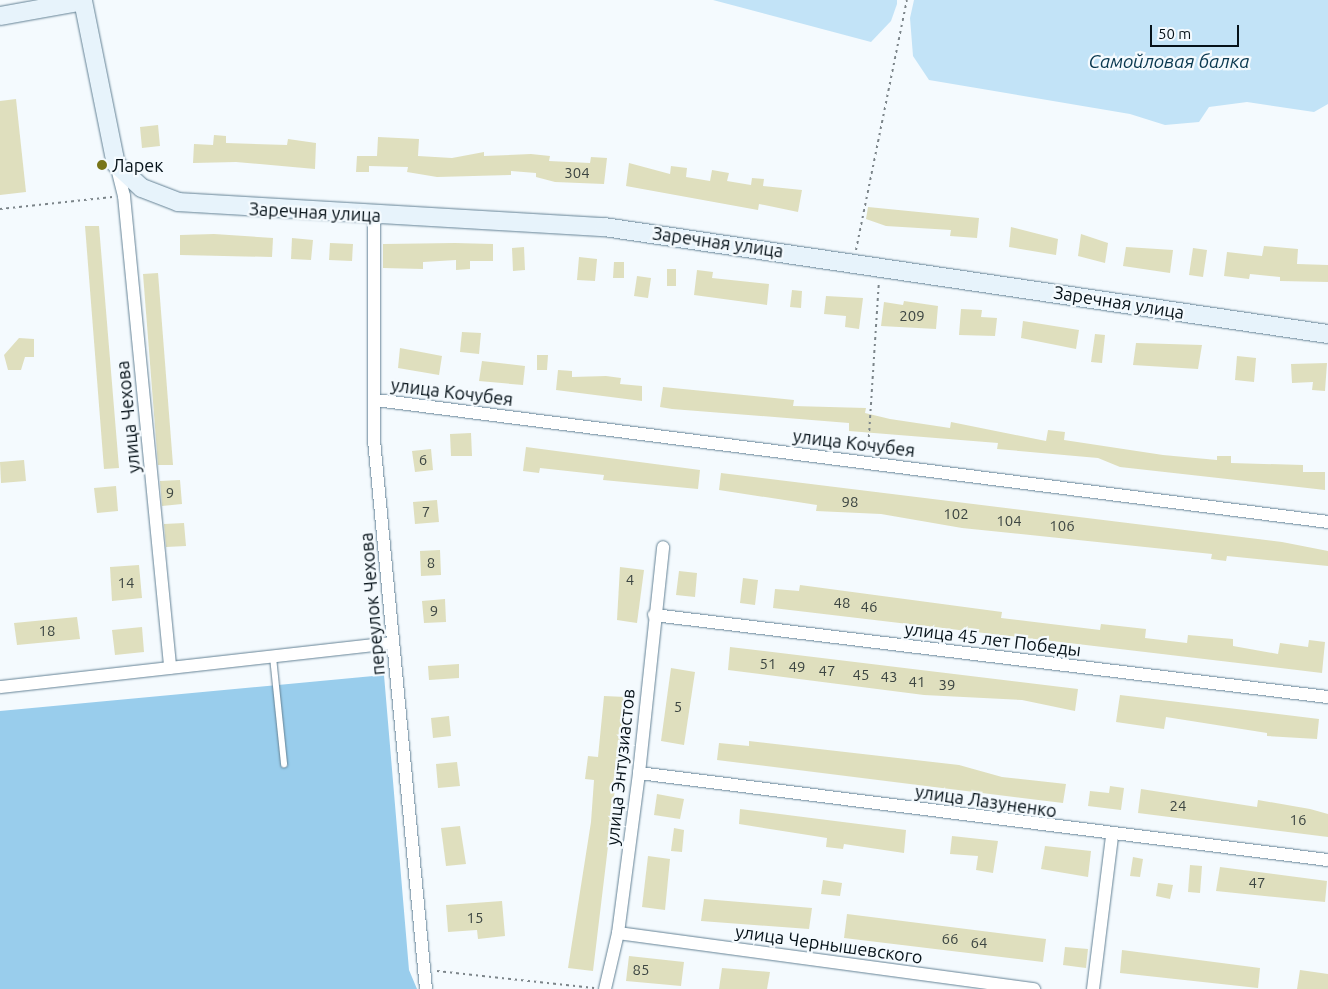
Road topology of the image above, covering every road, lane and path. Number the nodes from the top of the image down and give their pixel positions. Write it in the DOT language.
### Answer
graph roads {
  1 [pos="907,0"];
  2 [pos="0,16"];
  3 [pos="116,164"];
  4 [pos="124,196"];
  5 [pos="0,209"];
  6 [pos="374,214"];
  7 [pos="854,260"];
  8 [pos="880,265"];
  9 [pos="1328,334"];
  10 [pos="376,400"];
  11 [pos="867,462"];
  12 [pos="1328,522"];
  13 [pos="662,547"];
  14 [pos="654,615"];
  15 [pos="393,643"];
  16 [pos="273,657"];
  17 [pos="170,668"];
  18 [pos="0,686"];
  19 [pos="1328,697"];
  20 [pos="284,764"];
  21 [pos="639,773"];
  22 [pos="1112,836"];
  23 [pos="1328,860"];
  24 [pos="618,933"];
  25 [pos="424,970"];
  26 [pos="426,989"];
  27 [pos="605,989"];
  28 [pos="1034,989"];
  29 [pos="1093,989"];
  1 -- 7 [label="path"];
  2 -- 3 [label="main road"];
  3 -- 4 [label="street, улица Чехова"];
  3 -- 6 [label="main road, Заречная улица"];
  4 -- 5 [label="path"];
  4 -- 17 [label="street, улица Чехова"];
  6 -- 7 [label="main road, Заречная улица"];
  6 -- 10 [label="street, переулок Чехова"];
  7 -- 8 [label="main road, Заречная улица"];
  8 -- 9 [label="main road, Заречная улица"];
  8 -- 11 [label="path"];
  10 -- 11 [label="street, улица Кочубея"];
  10 -- 15 [label="street, переулок Чехова"];
  11 -- 12 [label="street, улица Кочубея"];
  13 -- 14 [label="street, улица Энтузиастов"];
  14 -- 19 [label="street, улица 45 лет Победы"];
  14 -- 21 [label="street, улица Энтузиастов"];
  15 -- 16 [label="street"];
  15 -- 25 [label="street, переулок Чехова"];
  16 -- 17 [label="street"];
  16 -- 20 [label="lane"];
  17 -- 18 [label="street"];
  21 -- 22 [label="street, улица Лазуненко"];
  21 -- 24 [label="street, улица Энтузиастов"];
  22 -- 23 [label="street, улица Лазуненко"];
  22 -- 29 [label="street"];
  24 -- 27 [label="street, улица Энтузиастов"];
  24 -- 28 [label="street, улица Чернышевского"];
  25 -- 26 [label="street, переулок Чехова"];
  25 -- 27 [label="path"];
}
